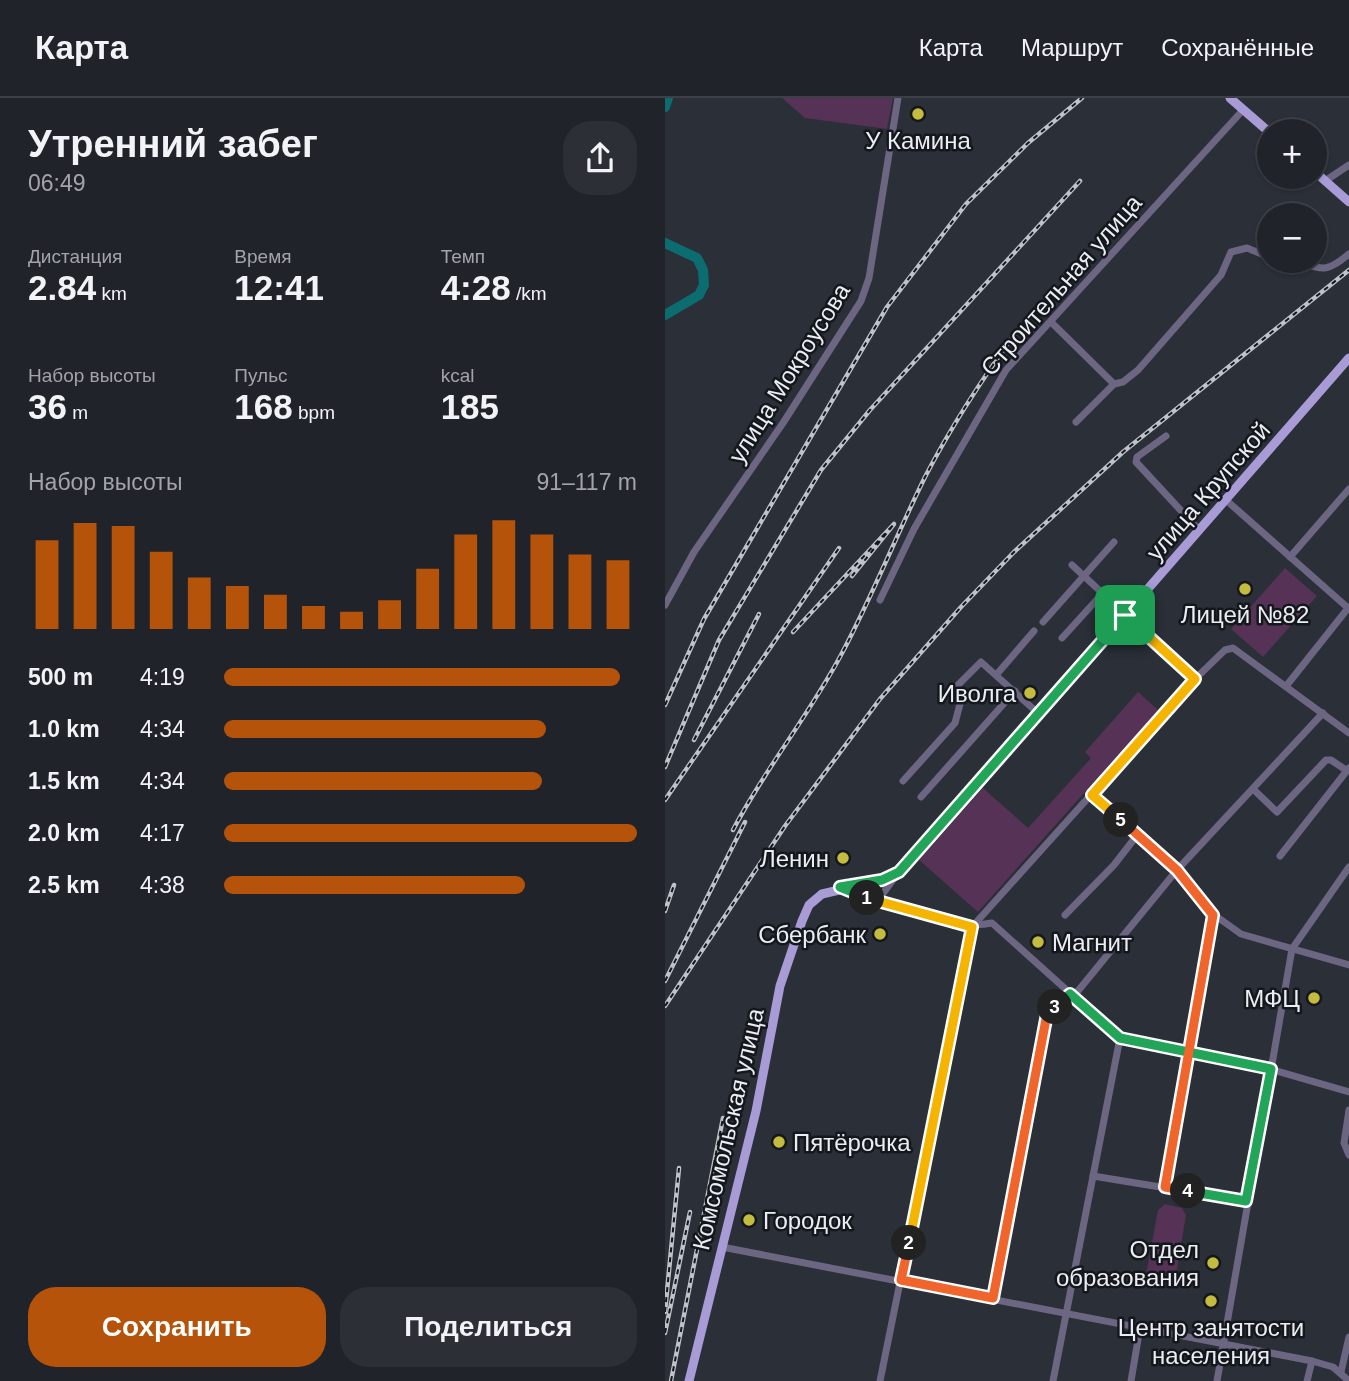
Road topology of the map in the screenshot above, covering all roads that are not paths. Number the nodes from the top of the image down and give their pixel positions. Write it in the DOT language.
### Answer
graph roads {
  1 [pos="898,98"];
  2 [pos="1230,98"];
  3 [pos="1243,110"];
  4 [pos="1257,122"];
  5 [pos="1349,166"];
  6 [pos="1327,180"];
  7 [pos="1327,183"];
  8 [pos="1349,202"];
  9 [pos="1257,252"];
  10 [pos="1349,254"];
  11 [pos="1327,269"];
  12 [pos="1051,322"];
  13 [pos="1349,358"];
  14 [pos="1114,384"];
  15 [pos="1076,422"];
  16 [pos="1166,436"];
  17 [pos="1349,489"];
  18 [pos="1226,500"];
  19 [pos="1199,530"];
  20 [pos="1114,542"];
  21 [pos="1290,556"];
  22 [pos="1072,565"];
  23 [pos="1084,576"];
  24 [pos="1102,594"];
  25 [pos="880,600"];
  26 [pos="665,605"];
  27 [pos="1347,612"];
  28 [pos="1125,615"];
  29 [pos="1042,622"];
  30 [pos="1034,631"];
  31 [pos="1062,638"];
  32 [pos="997,674"];
  33 [pos="1195,679"];
  34 [pos="1287,685"];
  35 [pos="1015,691"];
  36 [pos="1039,713"];
  37 [pos="1323,713"];
  38 [pos="1349,733"];
  39 [pos="1348,769"];
  40 [pos="903,781"];
  41 [pos="1253,789"];
  42 [pos="1092,795"];
  43 [pos="921,797"];
  44 [pos="1138,834"];
  45 [pos="1280,856"];
  46 [pos="1349,867"];
  47 [pos="1177,870"];
  48 [pos="899,872"];
  49 [pos="840,887"];
  50 [pos="877,902"];
  51 [pos="1065,915"];
  52 [pos="1213,915"];
  53 [pos="972,927"];
  54 [pos="1292,949"];
  55 [pos="1349,965"];
  56 [pos="1072,996"];
  57 [pos="1120,1038"];
  58 [pos="1189,1053"];
  59 [pos="1271,1069"];
  60 [pos="1349,1092"];
  61 [pos="1349,1110"];
  62 [pos="1349,1155"];
  63 [pos="1093,1176"];
  64 [pos="1165,1187"];
  65 [pos="1246,1201"];
  66 [pos="722,1247"];
  67 [pos="901,1280"];
  68 [pos="993,1298"];
  69 [pos="1065,1314"];
  70 [pos="1140,1328"];
  71 [pos="1349,1337"];
  72 [pos="1223,1343"];
  73 [pos="1312,1361"];
  74 [pos="1341,1372"];
  75 [pos="689,1381"];
  76 [pos="880,1381"];
  77 [pos="1053,1381"];
  78 [pos="1131,1381"];
  79 [pos="1217,1381"];
  80 [pos="1307,1381"];
  81 [pos="1349,1381"];
  1 -- 26 [label="street, улица Мокроусова"];
  2 -- 3 [label="main road"];
  3 -- 4 [label="main road"];
  3 -- 12 [label="street, Строительная улица"];
  5 -- 6 [label="street"];
  7 -- 8 [label="main road"];
  9 -- 14 [label="street"];
  10 -- 11 [label="street"];
  12 -- 14 [label="street"];
  12 -- 25 [label="street, Строительная улица"];
  13 -- 18 [label="main road, улица Крупской"];
  14 -- 15 [label="street"];
  16 -- 19 [label="street"];
  17 -- 21 [label="street"];
  18 -- 19 [label="main road, улица Крупской"];
  18 -- 21 [label="street"];
  19 -- 28 [label="main road, улица Крупской"];
  20 -- 23 [label="street"];
  21 -- 27 [label="street"];
  22 -- 23 [label="street"];
  23 -- 24 [label="street"];
  23 -- 29 [label="street"];
  24 -- 28 [label="street"];
  24 -- 31 [label="street"];
  27 -- 34 [label="street"];
  28 -- 33 [label="street"];
  28 -- 36 [label="main road, улица Крупской"];
  30 -- 32 [label="street"];
  32 -- 35 [label="street"];
  32 -- 40 [label="street"];
  33 -- 34 [label="street"];
  33 -- 42 [label="street"];
  34 -- 37 [label="street"];
  35 -- 36 [label="street"];
  35 -- 43 [label="street"];
  36 -- 48 [label="main road, улица Крупской"];
  37 -- 38 [label="street"];
  37 -- 41 [label="street"];
  39 -- 41 [label="street"];
  39 -- 45 [label="street"];
  41 -- 47 [label="street"];
  42 -- 44 [label="street"];
  42 -- 53 [label="street"];
  44 -- 47 [label="street"];
  44 -- 51 [label="street"];
  46 -- 54 [label="street"];
  47 -- 52 [label="street"];
  47 -- 56 [label="street"];
  48 -- 49 [label="main road"];
  48 -- 50 [label="street"];
  49 -- 50 [label="street"];
  49 -- 66 [label="main road, Комсомольская улица"];
  50 -- 53 [label="street"];
  52 -- 54 [label="street"];
  52 -- 58 [label="street"];
  53 -- 56 [label="street"];
  53 -- 67 [label="street"];
  54 -- 55 [label="street"];
  54 -- 59 [label="street"];
  56 -- 57 [label="street"];
  56 -- 68 [label="street"];
  57 -- 58 [label="street"];
  57 -- 63 [label="street"];
  58 -- 59 [label="street"];
  58 -- 64 [label="street"];
  59 -- 60 [label="street"];
  59 -- 65 [label="street"];
  61 -- 62 [label="street"];
  63 -- 64 [label="street"];
  63 -- 69 [label="street"];
  64 -- 65 [label="street"];
  65 -- 72 [label="street"];
  66 -- 67 [label="street"];
  66 -- 75 [label="main road, Комсомольская улица"];
  67 -- 68 [label="street"];
  67 -- 76 [label="street"];
  68 -- 69 [label="street"];
  69 -- 70 [label="street"];
  69 -- 77 [label="street"];
  70 -- 72 [label="street"];
  70 -- 78 [label="street"];
  71 -- 74 [label="street"];
  72 -- 73 [label="street"];
  72 -- 79 [label="street"];
  73 -- 74 [label="street"];
  73 -- 80 [label="street"];
  74 -- 81 [label="street"];
}
